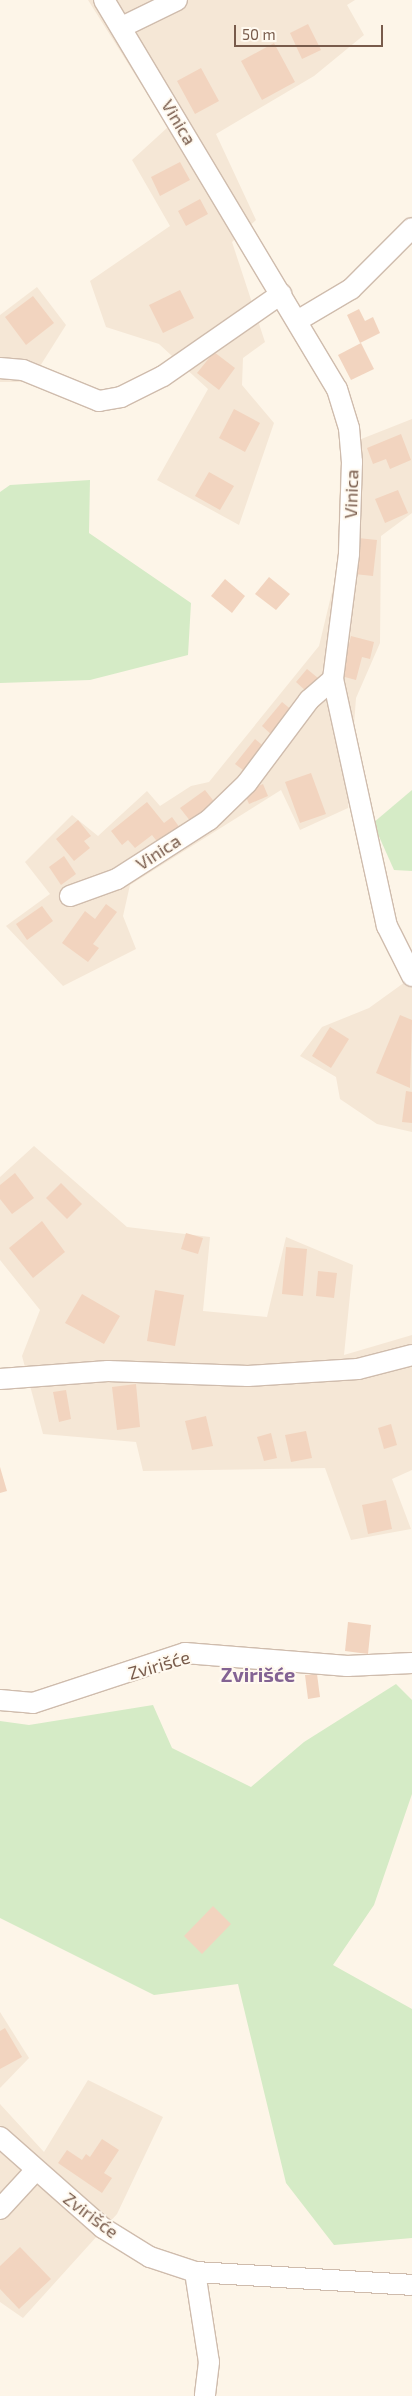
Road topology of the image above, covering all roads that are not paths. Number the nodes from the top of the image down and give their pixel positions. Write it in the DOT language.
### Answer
graph roads {
  1 [pos="104,0"];
  2 [pos="177,0"];
  3 [pos="122,27"];
  4 [pos="412,228"];
  5 [pos="281,294"];
  6 [pos="297,321"];
  7 [pos="0,368"];
  8 [pos="333,679"];
  9 [pos="70,896"];
  10 [pos="412,976"];
  11 [pos="412,1355"];
  12 [pos="0,1379"];
  13 [pos="412,1663"];
  14 [pos="0,1700"];
  15 [pos="0,2137"];
  16 [pos="34,2171"];
  17 [pos="0,2209"];
  18 [pos="195,2272"];
  19 [pos="412,2285"];
  20 [pos="205,2396"];
  1 -- 3 [label="street, Vinica"];
  2 -- 3 [label="street"];
  3 -- 5 [label="street, Vinica"];
  4 -- 6 [label="street"];
  5 -- 6 [label="street, Vinica"];
  5 -- 7 [label="street"];
  6 -- 8 [label="street, Vinica"];
  8 -- 9 [label="street, Vinica"];
  8 -- 10 [label="street, Vinica"];
  11 -- 12 [label="street"];
  13 -- 14 [label="street, Zvirišće"];
  15 -- 16 [label="street, Zvirišće"];
  16 -- 17 [label="street"];
  16 -- 18 [label="street, Zvirišće"];
  18 -- 19 [label="street, Zvirišće"];
  18 -- 20 [label="street"];
}
